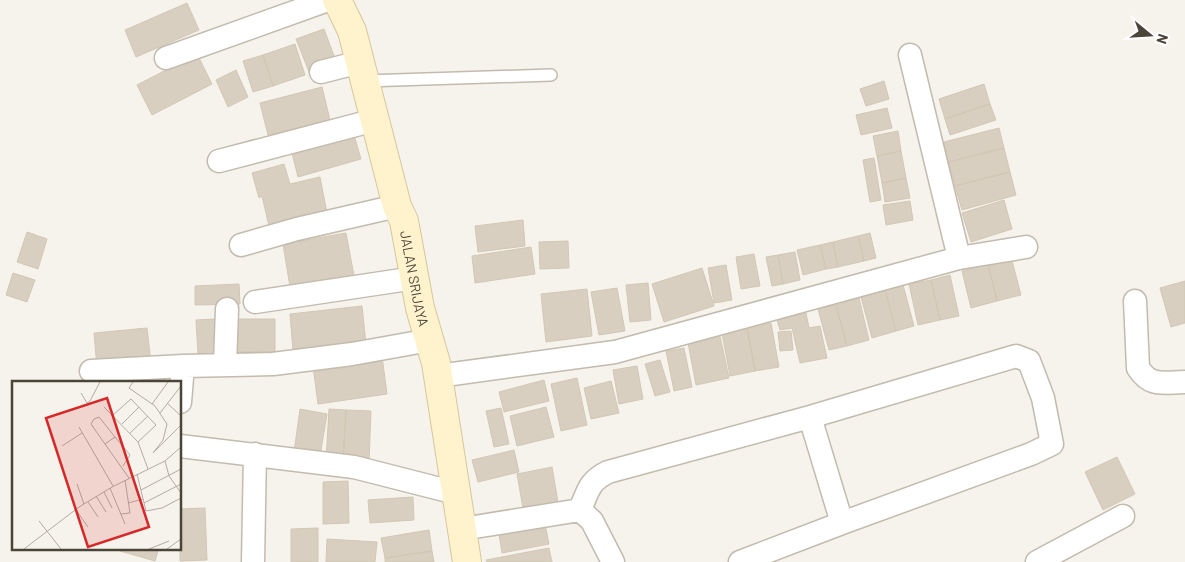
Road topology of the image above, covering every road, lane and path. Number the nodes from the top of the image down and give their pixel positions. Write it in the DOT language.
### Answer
graph roads {
  1 [pos="328,0"];
  2 [pos="337,0"];
  3 [pos="910,55"];
  4 [pos="166,58"];
  5 [pos="362,71"];
  6 [pos="321,72"];
  7 [pos="551,75"];
  8 [pos="375,120"];
  9 [pos="219,161"];
  10 [pos="397,206"];
  11 [pos="241,245"];
  12 [pos="1026,247"];
  13 [pos="959,258"];
  14 [pos="414,278"];
  15 [pos="1135,301"];
  16 [pos="255,302"];
  17 [pos="226,309"];
  18 [pos="430,340"];
  19 [pos="225,364"];
  20 [pos="183,366"];
  21 [pos="91,371"];
  22 [pos="438,376"];
  23 [pos="1185,382"];
  24 [pos="181,390"];
  25 [pos="810,417"];
  26 [pos="181,446"];
  27 [pos="255,454"];
  28 [pos="456,493"];
  29 [pos="580,510"];
  30 [pos="1123,516"];
  31 [pos="842,523"];
  32 [pos="462,529"];
  33 [pos="253,562"];
  34 [pos="467,562"];
  35 [pos="613,562"];
  36 [pos="740,562"];
  37 [pos="1037,562"];
  1 -- 4 [label="street"];
  2 -- 5 [label="street, JALAN SRIJAYA"];
  3 -- 13 [label="street"];
  5 -- 6 [label="street"];
  5 -- 7 [label="lane"];
  5 -- 8 [label="street, JALAN SRIJAYA"];
  8 -- 9 [label="street"];
  8 -- 10 [label="street, JALAN SRIJAYA"];
  10 -- 11 [label="street"];
  10 -- 14 [label="street, JALAN SRIJAYA"];
  12 -- 13 [label="street"];
  13 -- 22 [label="street"];
  14 -- 16 [label="street"];
  14 -- 18 [label="street, JALAN SRIJAYA"];
  15 -- 23 [label="street"];
  17 -- 19 [label="street"];
  18 -- 19 [label="street"];
  18 -- 22 [label="street, JALAN SRIJAYA"];
  19 -- 20 [label="street"];
  20 -- 21 [label="street"];
  20 -- 24 [label="street"];
  22 -- 28 [label="street, JALAN SRIJAYA"];
  25 -- 29 [label="street"];
  25 -- 31 [label="street"];
  25 -- 31 [label="street"];
  26 -- 27 [label="street"];
  27 -- 28 [label="street"];
  27 -- 33 [label="street"];
  28 -- 32 [label="street, JALAN SRIJAYA"];
  29 -- 32 [label="street"];
  29 -- 35 [label="street"];
  30 -- 37 [label="street"];
  31 -- 36 [label="street"];
  32 -- 34 [label="street, JALAN SRIJAYA"];
}
